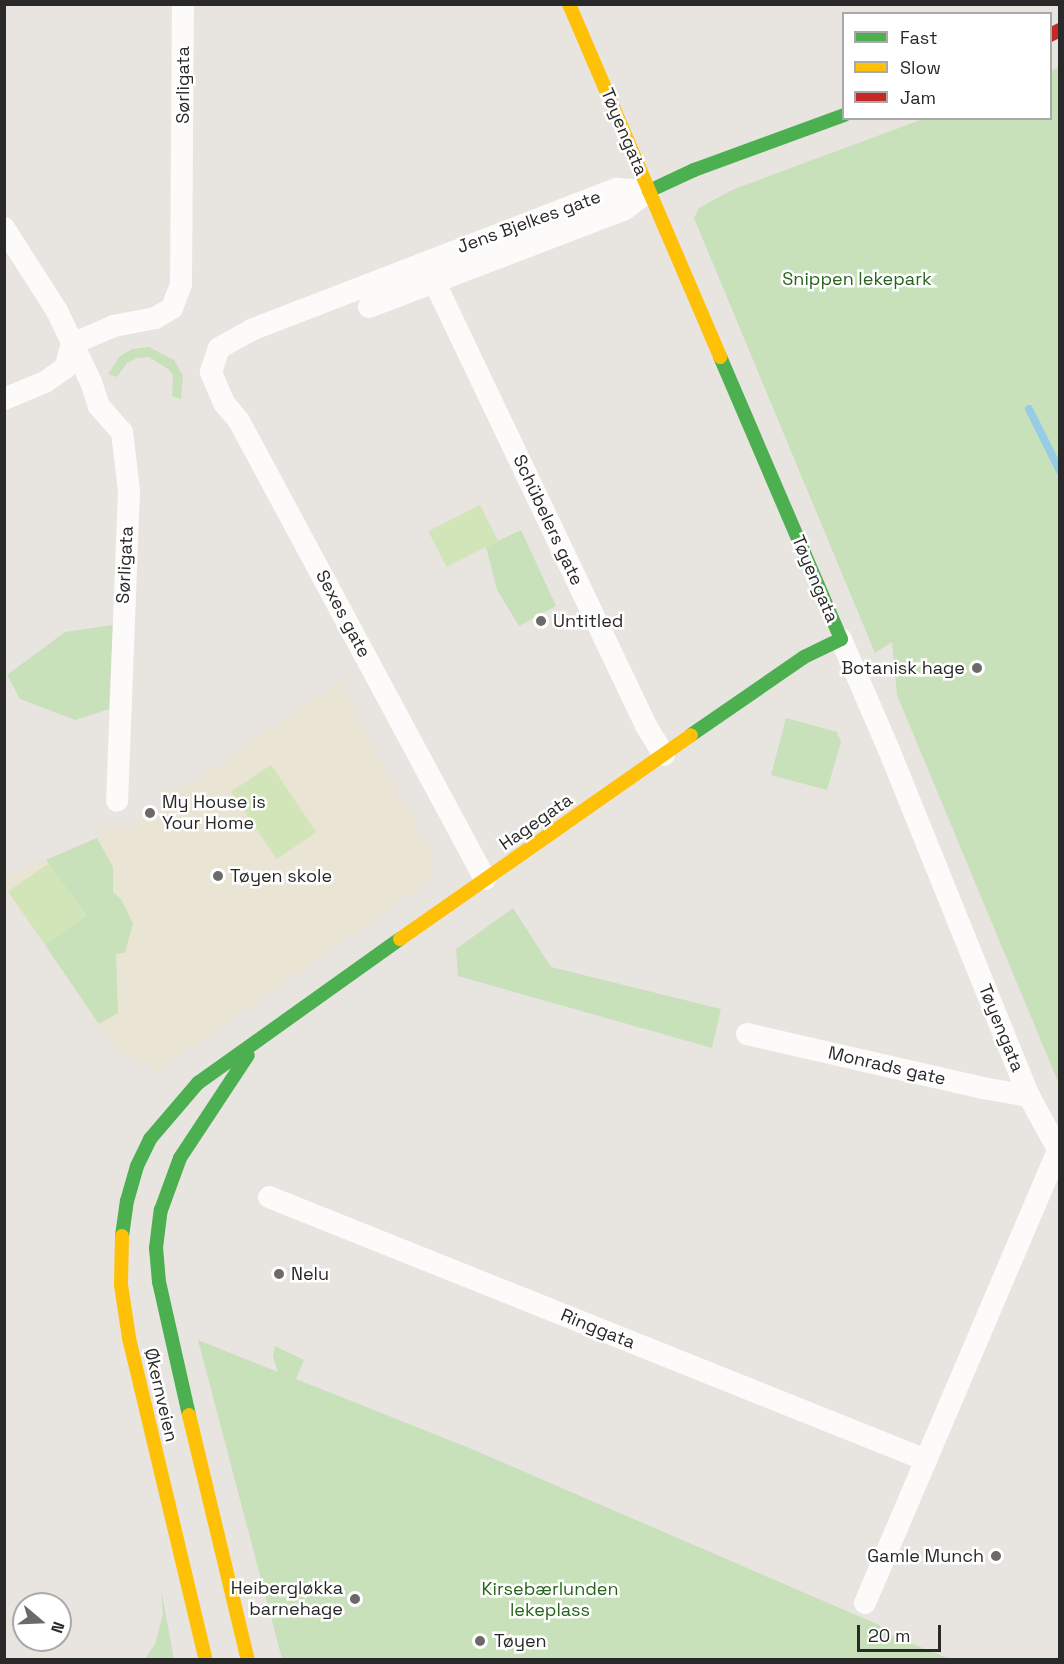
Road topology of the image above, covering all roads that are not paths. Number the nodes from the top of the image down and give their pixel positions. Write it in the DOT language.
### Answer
graph roads {
  1 [pos="183,4"];
  2 [pos="569,4"];
  3 [pos="842,116"];
  4 [pos="649,191"];
  5 [pos="4,228"];
  6 [pos="435,283"];
  7 [pos="369,307"];
  8 [pos="72,344"];
  9 [pos="219,348"];
  10 [pos="4,399"];
  11 [pos="840,639"];
  12 [pos="664,755"];
  13 [pos="117,801"];
  14 [pos="485,879"];
  15 [pos="747,1034"];
  16 [pos="256,1041"];
  17 [pos="1029,1096"];
  18 [pos="150,1139"];
  19 [pos="1058,1153"];
  20 [pos="180,1158"];
  21 [pos="269,1197"];
  22 [pos="926,1460"];
  23 [pos="865,1603"];
  24 [pos="206,1659"];
  25 [pos="248,1659"];
  1 -- 8 [label="street, Sørligata"];
  2 -- 4 [label="main road, Tøyengata"];
  3 -- 4 [label="main road, Jens Bjelkes gate"];
  4 -- 6 [label="street"];
  4 -- 9 [label="street, Jens Bjelkes gate"];
  4 -- 11 [label="main road, Tøyengata"];
  5 -- 8 [label="street, Sørligata"];
  6 -- 7 [label="street"];
  6 -- 12 [label="street, Schübelers gate"];
  8 -- 10 [label="street"];
  8 -- 13 [label="street, Sørligata"];
  9 -- 14 [label="street, Sexes gate"];
  11 -- 12 [label="main road, Hagegata"];
  11 -- 17 [label="street, Tøyengata"];
  12 -- 14 [label="main road, Hagegata"];
  14 -- 16 [label="main road, Hagegata"];
  15 -- 17 [label="street, Monrads gate"];
  16 -- 18 [label="main road, Hagegata"];
  16 -- 20 [label="main road, Hagegata"];
  17 -- 19 [label="street, Tøyengata"];
  18 -- 20 [label="street"];
  18 -- 24 [label="main road, Økernveien"];
  19 -- 22 [label="street"];
  20 -- 25 [label="main road, Økernveien"];
  21 -- 22 [label="street, Ringgata"];
  22 -- 23 [label="street"];
}
